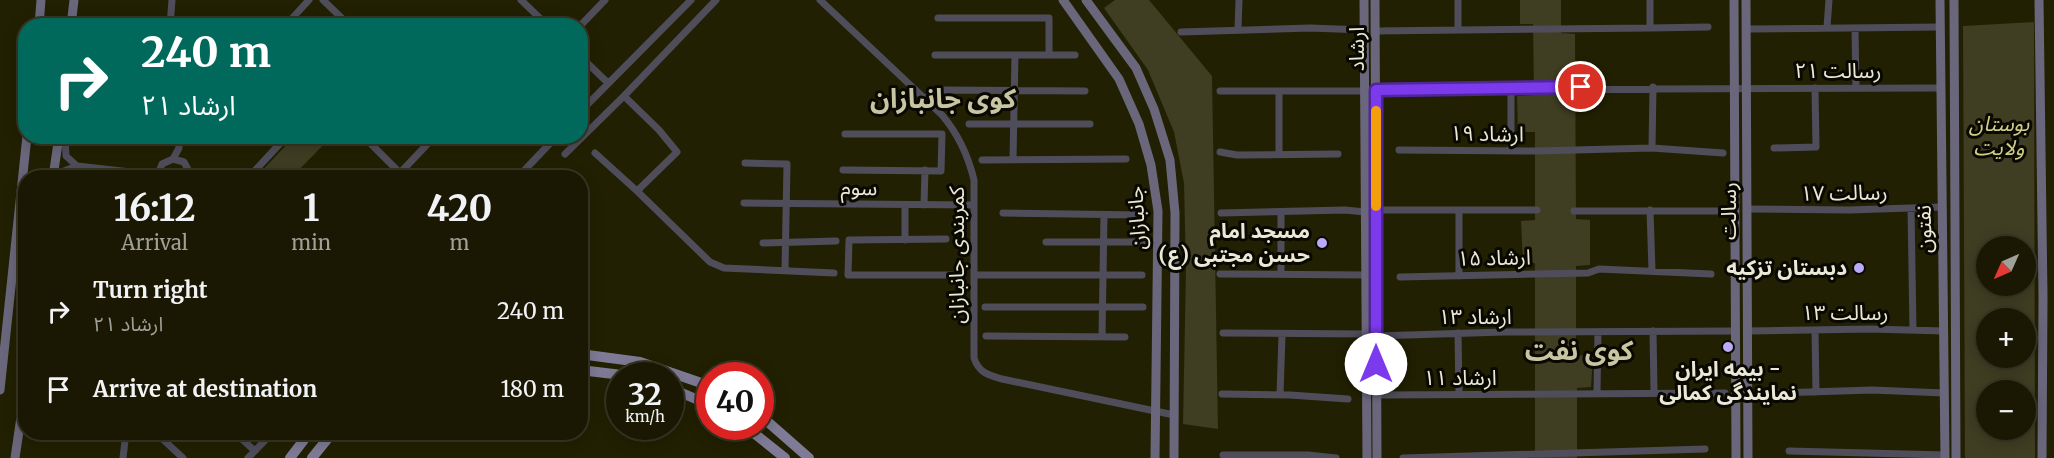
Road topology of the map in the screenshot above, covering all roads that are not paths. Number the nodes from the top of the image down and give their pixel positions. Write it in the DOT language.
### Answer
graph roads {
  1 [pos="41,0"];
  2 [pos="74,0"];
  3 [pos="172,0"];
  4 [pos="309,0"];
  5 [pos="323,0"];
  6 [pos="521,0"];
  7 [pos="605,0"];
  8 [pos="691,0"];
  9 [pos="716,0"];
  10 [pos="820,0"];
  11 [pos="1063,0"];
  12 [pos="1086,0"];
  13 [pos="1239,0"];
  14 [pos="1364,0"];
  15 [pos="1375,0"];
  16 [pos="1458,0"];
  17 [pos="1650,0"];
  18 [pos="1734,0"];
  19 [pos="1746,0"];
  20 [pos="1829,0"];
  21 [pos="1940,0"];
  22 [pos="1954,0"];
  23 [pos="2038,0"];
  24 [pos="1097,15"];
  25 [pos="40,18"];
  26 [pos="72,18"];
  27 [pos="172,18"];
  28 [pos="292,18"];
  29 [pos="342,18"];
  30 [pos="540,18"];
  31 [pos="588,18"];
  32 [pos="938,18"];
  33 [pos="1082,26"];
  34 [pos="1708,27"];
  35 [pos="1827,27"];
  36 [pos="1940,27"];
  37 [pos="1652,28"];
  38 [pos="1855,28"];
  39 [pos="1746,29"];
  40 [pos="1238,30"];
  41 [pos="1364,30"];
  42 [pos="1458,30"];
  43 [pos="1375,31"];
  44 [pos="1180,32"];
  45 [pos="1015,55"];
  46 [pos="1075,55"];
  47 [pos="935,56"];
  48 [pos="1049,56"];
  49 [pos="588,64"];
  50 [pos="608,83"];
  51 [pos="1653,87"];
  52 [pos="1815,88"];
  53 [pos="1856,88"];
  54 [pos="1941,88"];
  55 [pos="1735,89"];
  56 [pos="1746,89"];
  57 [pos="1014,90"];
  58 [pos="1376,90"];
  59 [pos="1511,90"];
  60 [pos="1085,91"];
  61 [pos="1220,91"];
  62 [pos="1279,91"];
  63 [pos="1364,91"];
  64 [pos="624,96"];
  65 [pos="925,99"];
  66 [pos="588,104"];
  67 [pos="969,124"];
  68 [pos="1013,124"];
  69 [pos="1090,124"];
  70 [pos="588,131"];
  71 [pos="845,134"];
  72 [pos="26,144"];
  73 [pos="58,144"];
  74 [pos="65,144"];
  75 [pos="178,144"];
  76 [pos="280,144"];
  77 [pos="371,144"];
  78 [pos="428,144"];
  79 [pos="549,144"];
  80 [pos="575,144"];
  81 [pos="1652,148"];
  82 [pos="1774,148"];
  83 [pos="1399,150"];
  84 [pos="1512,150"];
  85 [pos="1220,152"];
  86 [pos="1279,152"];
  87 [pos="595,153"];
  88 [pos="1723,153"];
  89 [pos="565,154"];
  90 [pos="1338,154"];
  91 [pos="172,159"];
  92 [pos="1126,159"];
  93 [pos="982,160"];
  94 [pos="1013,160"];
  95 [pos="745,164"];
  96 [pos="77,166"];
  97 [pos="23,170"];
  98 [pos="54,170"];
  99 [pos="67,170"];
  100 [pos="109,170"];
  101 [pos="160,170"];
  102 [pos="188,170"];
  103 [pos="255,170"];
  104 [pos="397,170"];
  105 [pos="406,170"];
  106 [pos="525,170"];
  107 [pos="843,170"];
  108 [pos="925,170"];
  109 [pos="637,192"];
  110 [pos="1735,192"];
  111 [pos="1747,192"];
  112 [pos="744,202"];
  113 [pos="788,203"];
  114 [pos="905,205"];
  115 [pos="924,205"];
  116 [pos="974,205"];
  117 [pos="1942,207"];
  118 [pos="1911,208"];
  119 [pos="1747,209"];
  120 [pos="1376,210"];
  121 [pos="1459,210"];
  122 [pos="1537,210"];
  123 [pos="1650,210"];
  124 [pos="1574,211"];
  125 [pos="1735,211"];
  126 [pos="1281,212"];
  127 [pos="1365,212"];
  128 [pos="1003,213"];
  129 [pos="1221,213"];
  130 [pos="1104,214"];
  131 [pos="1143,215"];
  132 [pos="18,221"];
  133 [pos="946,239"];
  134 [pos="905,240"];
  135 [pos="836,241"];
  136 [pos="1046,242"];
  137 [pos="1104,242"];
  138 [pos="1145,242"];
  139 [pos="763,243"];
  140 [pos="786,243"];
  141 [pos="1365,244"];
  142 [pos="1376,245"];
  143 [pos="785,270"];
  144 [pos="1652,270"];
  145 [pos="834,273"];
  146 [pos="1281,273"];
  147 [pos="1943,273"];
  148 [pos="1955,273"];
  149 [pos="956,274"];
  150 [pos="1220,274"];
  151 [pos="1711,274"];
  152 [pos="974,275"];
  153 [pos="1103,275"];
  154 [pos="1142,275"];
  155 [pos="1365,275"];
  156 [pos="1459,276"];
  157 [pos="1400,277"];
  158 [pos="985,307"];
  159 [pos="1102,307"];
  160 [pos="1143,307"];
  161 [pos="1815,330"];
  162 [pos="1913,330"];
  163 [pos="1653,331"];
  164 [pos="1736,331"];
  165 [pos="1748,331"];
  166 [pos="1944,331"];
  167 [pos="1598,332"];
  168 [pos="1223,333"];
  169 [pos="1458,333"];
  170 [pos="1282,335"];
  171 [pos="1371,335"];
  172 [pos="986,336"];
  173 [pos="1102,337"];
  174 [pos="1125,337"];
  175 [pos="588,355"];
  176 [pos="1371,364"];
  177 [pos="588,371"];
  178 [pos="606,373"];
  179 [pos="696,381"];
  180 [pos="0,390"];
  181 [pos="1654,391"];
  182 [pos="1597,392"];
  183 [pos="1816,392"];
  184 [pos="1725,393"];
  185 [pos="1778,393"];
  186 [pos="1944,393"];
  187 [pos="1222,394"];
  188 [pos="1280,394"];
  189 [pos="1459,394"];
  190 [pos="1376,395"];
  191 [pos="1348,399"];
  192 [pos="1155,412"];
  193 [pos="1174,415"];
  194 [pos="774,427"];
  195 [pos="18,438"];
  196 [pos="125,440"];
  197 [pos="164,440"];
  198 [pos="243,440"];
  199 [pos="265,440"];
  200 [pos="304,440"];
  201 [pos="327,440"];
  202 [pos="762,440"];
  203 [pos="1705,449"];
  204 [pos="255,451"];
  205 [pos="1789,451"];
  206 [pos="1651,454"];
  207 [pos="1223,455"];
  208 [pos="1815,455"];
  209 [pos="1945,456"];
  210 [pos="1295,457"];
  211 [pos="15,458"];
  212 [pos="123,458"];
  213 [pos="183,458"];
  214 [pos="248,458"];
  215 [pos="290,458"];
  216 [pos="312,458"];
  217 [pos="785,458"];
  218 [pos="809,458"];
  219 [pos="1155,458"];
  220 [pos="1173,458"];
  221 [pos="1336,458"];
  222 [pos="1367,458"];
  223 [pos="1377,458"];
  224 [pos="1403,458"];
  225 [pos="1460,458"];
  226 [pos="1736,458"];
  227 [pos="1748,458"];
  228 [pos="1956,458"];
  229 [pos="2042,458"];
  1 -- 25 [label="street"];
  2 -- 26 [label="street"];
  3 -- 27 [label="street"];
  4 -- 28 [label="street"];
  5 -- 29 [label="street"];
  6 -- 30 [label="street"];
  7 -- 31 [label="street"];
  8 -- 50 [label="street"];
  9 -- 64 [label="street"];
  10 -- 65 [label="street, کمربندی جانبازان"];
  11 -- 33 [label="street, جانبازان"];
  12 -- 24 [label="street, جانبازان"];
  13 -- 40 [label="street"];
  14 -- 41 [label="street, ارشاد"];
  15 -- 43 [label="street, ارشاد"];
  16 -- 42 [label="street"];
  17 -- 37 [label="street"];
  18 -- 55 [label="street, رسالت"];
  19 -- 39 [label="street, رسالت"];
  20 -- 35 [label="street"];
  21 -- 36 [label="street, نفتون"];
  22 -- 148 [label="street, نفتون"];
  23 -- 229 [label="street"];
  24 -- 33 [label="street"];
  24 -- 193 [label="street, جانبازان"];
  32 -- 48 [label="street"];
  33 -- 192 [label="street, جانبازان"];
  34 -- 37 [label="street"];
  35 -- 38 [label="street"];
  35 -- 39 [label="street"];
  36 -- 38 [label="street"];
  36 -- 54 [label="street, نفتون"];
  37 -- 42 [label="street"];
  38 -- 53 [label="street"];
  39 -- 56 [label="street, رسالت"];
  40 -- 41 [label="street"];
  40 -- 44 [label="street"];
  41 -- 43 [label="street"];
  41 -- 63 [label="street, ارشاد"];
  42 -- 43 [label="street"];
  43 -- 58 [label="street, ارشاد"];
  45 -- 47 [label="street"];
  45 -- 48 [label="street"];
  45 -- 57 [label="street"];
  46 -- 48 [label="street"];
  49 -- 50 [label="street"];
  50 -- 66 [label="street"];
  51 -- 55 [label="street, رسالت ۲۱"];
  51 -- 59 [label="street, رسالت ۲۱"];
  51 -- 81 [label="street"];
  52 -- 53 [label="street, رسالت ۲۱"];
  52 -- 56 [label="street, رسالت ۲۱"];
  52 -- 82 [label="street"];
  53 -- 54 [label="street, رسالت ۲۱"];
  54 -- 117 [label="street, نفتون"];
  55 -- 56 [label="street, رسالت ۲۱"];
  55 -- 110 [label="street, رسالت"];
  56 -- 111 [label="street, رسالت"];
  57 -- 60 [label="street"];
  57 -- 65 [label="street"];
  57 -- 68 [label="street"];
  58 -- 59 [label="street, رسالت ۲۱"];
  58 -- 120 [label="street, ارشاد"];
  59 -- 84 [label="street"];
  61 -- 62 [label="street"];
  62 -- 63 [label="street"];
  62 -- 86 [label="street"];
  63 -- 127 [label="street, ارشاد"];
  64 -- 70 [label="street"];
  64 -- 109 [label="street"];
  65 -- 116 [label="street, کمربندی جانبازان"];
  67 -- 68 [label="street"];
  68 -- 69 [label="street"];
  68 -- 94 [label="street"];
  71 -- 108 [label="street"];
  72 -- 97 [label="street"];
  73 -- 98 [label="street"];
  74 -- 96 [label="street"];
  75 -- 91 [label="street"];
  76 -- 103 [label="street"];
  77 -- 104 [label="street"];
  78 -- 105 [label="street"];
  79 -- 106 [label="street"];
  80 -- 89 [label="street"];
  81 -- 84 [label="street, ارشاد ۱۹"];
  81 -- 88 [label="street, ارشاد ۱۹"];
  83 -- 84 [label="street, ارشاد ۱۹"];
  85 -- 86 [label="street"];
  86 -- 90 [label="street"];
  87 -- 109 [label="street"];
  91 -- 101 [label="street"];
  91 -- 102 [label="street"];
  92 -- 94 [label="street"];
  93 -- 94 [label="street"];
  95 -- 113 [label="street"];
  96 -- 99 [label="street"];
  96 -- 100 [label="street"];
  107 -- 108 [label="street"];
  108 -- 115 [label="street"];
  109 -- 143 [label="street"];
  110 -- 111 [label="street"];
  110 -- 125 [label="street, رسالت"];
  111 -- 119 [label="street, رسالت"];
  112 -- 113 [label="street, سوم"];
  113 -- 114 [label="street, سوم"];
  113 -- 140 [label="street"];
  114 -- 115 [label="street, سوم"];
  114 -- 134 [label="street"];
  115 -- 116 [label="street, سوم"];
  116 -- 152 [label="street, کمربندی جانبازان"];
  117 -- 118 [label="street, رسالت ۱۷"];
  117 -- 147 [label="street, نفتون"];
  118 -- 119 [label="street, رسالت ۱۷"];
  118 -- 162 [label="street"];
  119 -- 165 [label="street, رسالت"];
  120 -- 121 [label="street"];
  120 -- 142 [label="street, ارشاد"];
  121 -- 122 [label="street"];
  121 -- 156 [label="street"];
  123 -- 124 [label="street"];
  123 -- 125 [label="street"];
  123 -- 144 [label="street"];
  125 -- 164 [label="street, رسالت"];
  126 -- 127 [label="street"];
  126 -- 129 [label="street"];
  126 -- 146 [label="street"];
  127 -- 141 [label="street, ارشاد"];
  128 -- 130 [label="street"];
  130 -- 131 [label="street"];
  130 -- 137 [label="street"];
  132 -- 180 [label="street"];
  133 -- 134 [label="street"];
  134 -- 149 [label="street"];
  135 -- 140 [label="street"];
  136 -- 137 [label="street"];
  137 -- 138 [label="street"];
  137 -- 153 [label="street"];
  139 -- 140 [label="street"];
  140 -- 143 [label="street"];
  141 -- 142 [label="street"];
  141 -- 155 [label="street, ارشاد"];
  142 -- 171 [label="street, ارشاد"];
  143 -- 145 [label="street"];
  144 -- 151 [label="street, ارشاد ۱۵"];
  144 -- 156 [label="street, ارشاد ۱۵"];
  146 -- 150 [label="street"];
  146 -- 155 [label="street"];
  147 -- 148 [label="street"];
  147 -- 166 [label="street, نفتون"];
  148 -- 228 [label="street, نفتون"];
  152 -- 153 [label="street"];
  152 -- 192 [label="street, کمربندی جانبازان"];
  153 -- 154 [label="street"];
  153 -- 159 [label="street"];
  155 -- 171 [label="street, ارشاد"];
  156 -- 157 [label="street, ارشاد ۱۵"];
  158 -- 159 [label="street"];
  159 -- 160 [label="street"];
  159 -- 173 [label="street"];
  161 -- 162 [label="street, رسالت ۱۳"];
  161 -- 165 [label="street, رسالت ۱۳"];
  161 -- 183 [label="street"];
  162 -- 166 [label="street, رسالت ۱۳"];
  163 -- 164 [label="street, ارشاد ۱۳"];
  163 -- 167 [label="street, ارشاد ۱۳"];
  163 -- 181 [label="street"];
  164 -- 165 [label="street"];
  164 -- 226 [label="street, رسالت"];
  165 -- 227 [label="street, رسالت"];
  166 -- 186 [label="street, نفتون"];
  167 -- 169 [label="street, ارشاد ۱۳"];
  167 -- 182 [label="street"];
  168 -- 170 [label="street, ارشاد ۱۳"];
  169 -- 171 [label="street, ارشاد ۱۳"];
  169 -- 189 [label="street"];
  170 -- 171 [label="street, ارشاد ۱۳"];
  170 -- 188 [label="street"];
  171 -- 176 [label="street, ارشاد"];
  172 -- 173 [label="street"];
  173 -- 174 [label="street"];
  175 -- 179 [label="main road"];
  176 -- 190 [label="street, ارشاد"];
  176 -- 222 [label="street, ارشاد"];
  177 -- 178 [label="main road"];
  181 -- 182 [label="street, ارشاد ۱۱"];
  181 -- 184 [label="street, ارشاد ۱۱"];
  182 -- 189 [label="street, ارشاد ۱۱"];
  183 -- 185 [label="street"];
  183 -- 186 [label="street"];
  186 -- 209 [label="street, نفتون"];
  187 -- 188 [label="street"];
  188 -- 191 [label="street"];
  189 -- 190 [label="street, ارشاد ۱۱"];
  190 -- 223 [label="street, ارشاد"];
  192 -- 193 [label="street, کمربندی جانبازان"];
  192 -- 219 [label="street, جانبازان"];
  193 -- 220 [label="street, جانبازان"];
  194 -- 218 [label="main road"];
  195 -- 211 [label="street"];
  196 -- 212 [label="street"];
  197 -- 213 [label="street"];
  198 -- 204 [label="street"];
  199 -- 204 [label="street"];
  200 -- 215 [label="main road"];
  201 -- 216 [label="main road"];
  202 -- 217 [label="main road"];
  203 -- 206 [label="street"];
  204 -- 214 [label="street"];
  205 -- 208 [label="street"];
  206 -- 225 [label="street"];
  207 -- 210 [label="street"];
  208 -- 209 [label="street"];
  210 -- 221 [label="street"];
  224 -- 225 [label="street"];
}
